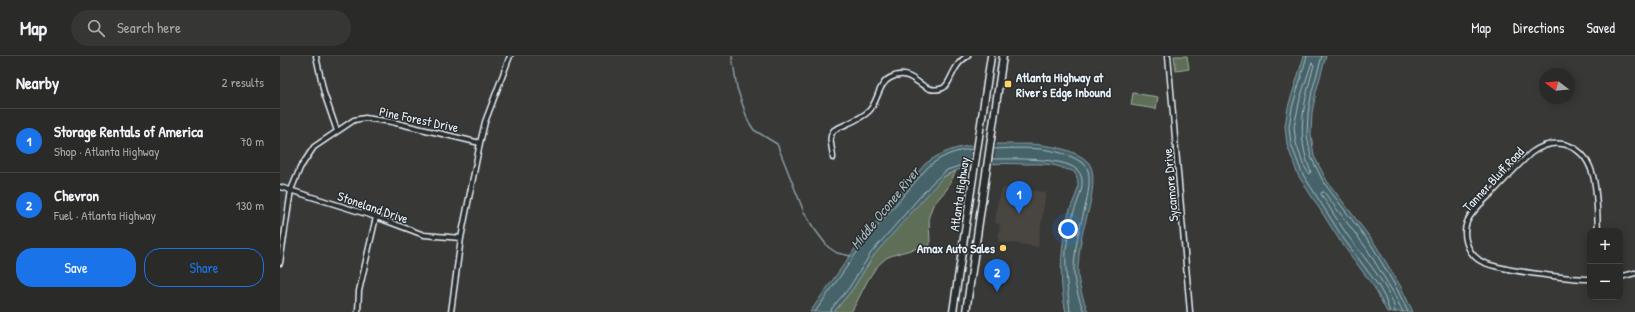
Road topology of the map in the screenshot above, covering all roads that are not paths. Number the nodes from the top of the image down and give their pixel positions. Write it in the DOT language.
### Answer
graph roads {
  1 [pos="316,56"];
  2 [pos="510,56"];
  3 [pos="968,56"];
  4 [pos="991,56"];
  5 [pos="1003,56"];
  6 [pos="1168,56"];
  7 [pos="337,131"];
  8 [pos="480,143"];
  9 [pos="834,158"];
  10 [pos="280,187"];
  11 [pos="291,190"];
  12 [pos="376,217"];
  13 [pos="1598,228"];
  14 [pos="461,238"];
  15 [pos="280,263"];
  16 [pos="1635,273"];
  17 [pos="1623,275"];
  18 [pos="1587,279"];
  19 [pos="358,312"];
  20 [pos="451,312"];
  21 [pos="954,312"];
  22 [pos="966,312"];
  23 [pos="1190,312"];
  1 -- 7 [label="street"];
  2 -- 8 [label="street"];
  3 -- 9 [label="street"];
  4 -- 21 [label="main road, Atlanta Highway"];
  5 -- 22 [label="main road, Atlanta Highway"];
  6 -- 23 [label="street, Sycamore Drive"];
  7 -- 8 [label="street, Pine Forest Drive"];
  7 -- 11 [label="street, Pine Forest Drive"];
  8 -- 14 [label="street"];
  10 -- 11 [label="street, Stoneland Drive"];
  11 -- 12 [label="street, Stoneland Drive"];
  11 -- 15 [label="street, Pine Forest Drive"];
  12 -- 14 [label="street, Stoneland Drive"];
  12 -- 19 [label="street"];
  13 -- 18 [label="street, Tanner Bluff Road"];
  14 -- 20 [label="street"];
  16 -- 17 [label="street"];
}
